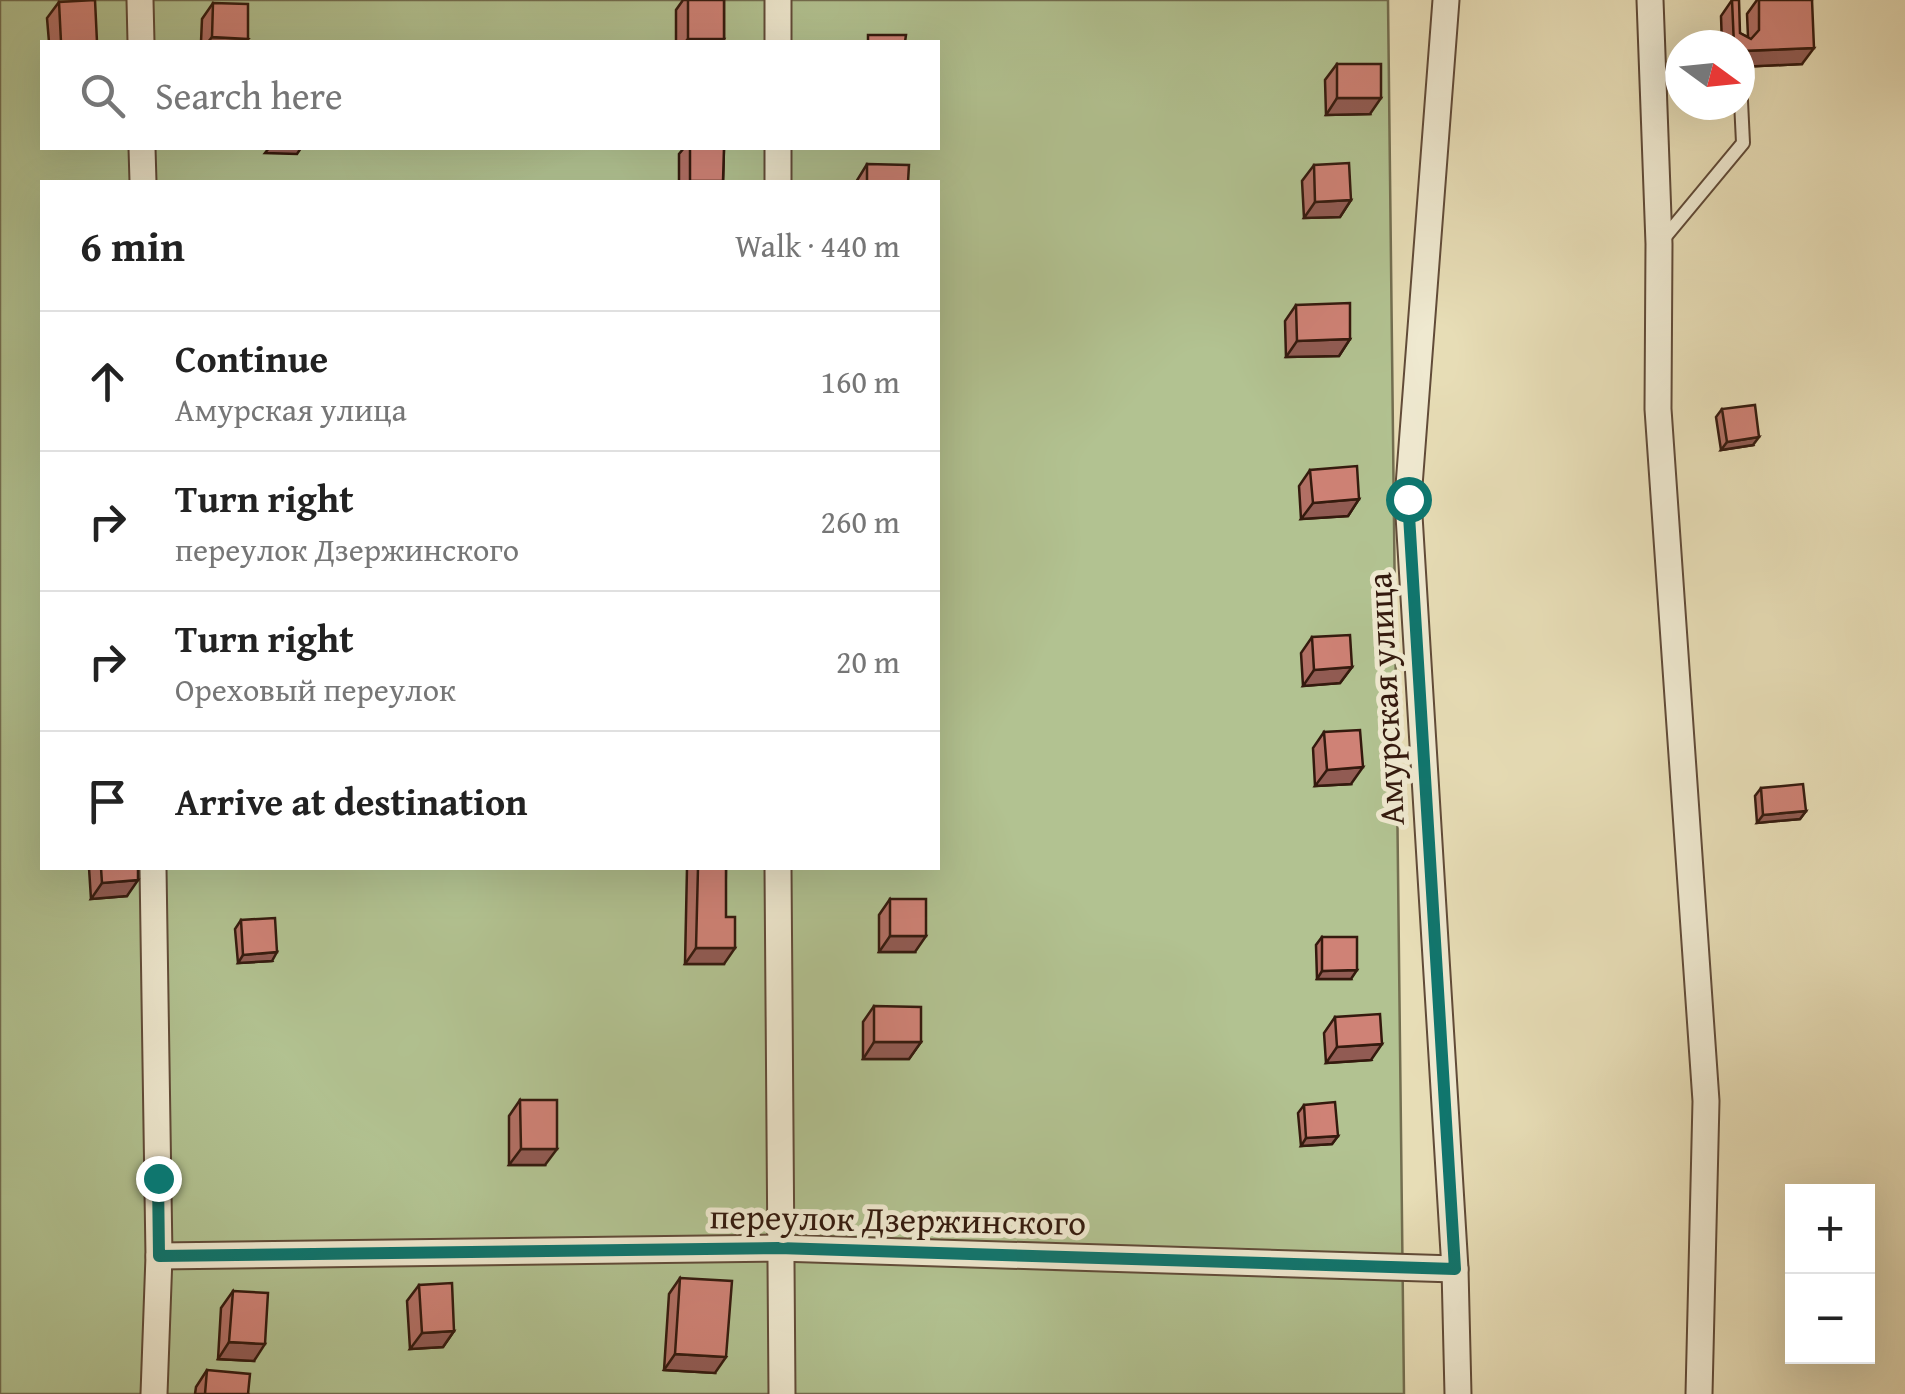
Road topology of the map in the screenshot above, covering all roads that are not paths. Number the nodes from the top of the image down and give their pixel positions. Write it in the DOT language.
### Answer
graph roads {
  1 [pos="140,0"];
  2 [pos="778,0"];
  3 [pos="1446,0"];
  4 [pos="1650,0"];
  5 [pos="141,40"];
  6 [pos="778,40"];
  7 [pos="1742,120"];
  8 [pos="142,150"];
  9 [pos="778,150"];
  10 [pos="143,180"];
  11 [pos="778,180"];
  12 [pos="1659,244"];
  13 [pos="153,870"];
  14 [pos="778,870"];
  15 [pos="778,1248"];
  16 [pos="159,1256"];
  17 [pos="1455,1269"];
  18 [pos="154,1394"];
  19 [pos="782,1394"];
  20 [pos="1458,1394"];
  21 [pos="1699,1394"];
  1 -- 5 [label="street"];
  2 -- 6 [label="street"];
  3 -- 17 [label="street, Амурская улица"];
  4 -- 12 [label="street"];
  7 -- 12 [label="lane"];
  8 -- 10 [label="street"];
  9 -- 11 [label="street"];
  12 -- 21 [label="street"];
  13 -- 16 [label="street"];
  14 -- 15 [label="street"];
  15 -- 16 [label="street, переулок Дзержинского"];
  15 -- 17 [label="street, переулок Дзержинского"];
  15 -- 19 [label="street"];
  16 -- 18 [label="street"];
  17 -- 20 [label="street, Амурская улица"];
}
